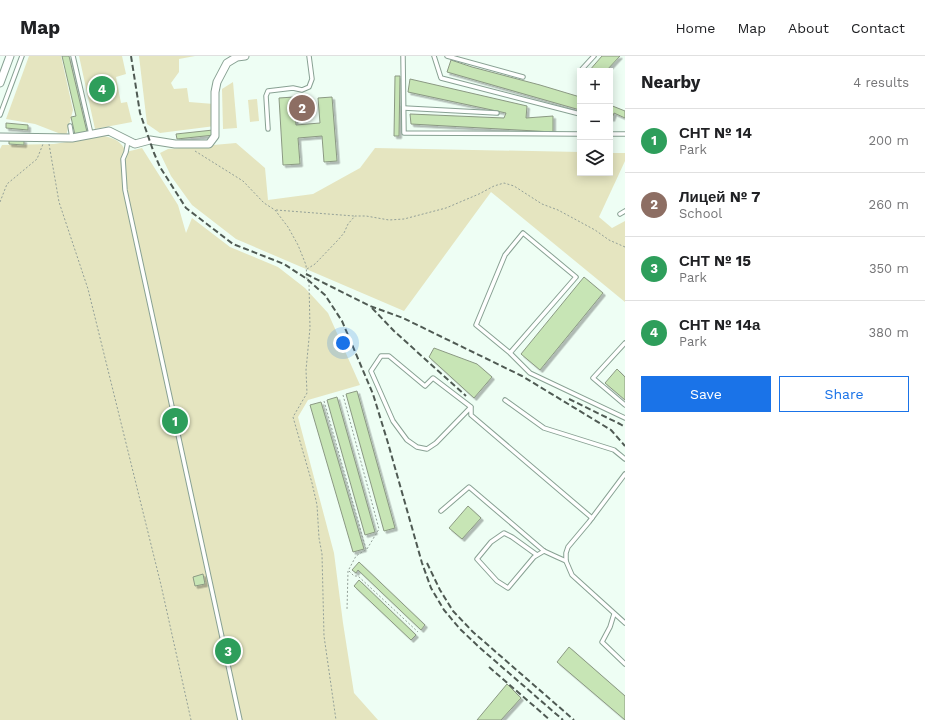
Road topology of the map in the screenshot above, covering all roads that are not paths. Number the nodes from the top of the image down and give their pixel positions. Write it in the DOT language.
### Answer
graph roads {
  1 [pos="10,56"];
  2 [pos="22,56"];
  3 [pos="73,56"];
  4 [pos="245,56"];
  5 [pos="309,56"];
  6 [pos="403,56"];
  7 [pos="434,56"];
  8 [pos="447,56"];
  9 [pos="594,56"];
  10 [pos="583,68"];
  11 [pos="523,77"];
  12 [pos="0,83"];
  13 [pos="404,108"];
  14 [pos="497,113"];
  15 [pos="577,113"];
  16 [pos="0,115"];
  17 [pos="70,126"];
  18 [pos="268,130"];
  19 [pos="91,134"];
  20 [pos="577,134"];
  21 [pos="613,134"];
  22 [pos="625,134"];
  23 [pos="0,137"];
  24 [pos="72,138"];
  25 [pos="128,141"];
  26 [pos="625,211"];
  27 [pos="620,214"];
  28 [pos="625,343"];
  29 [pos="510,353"];
  30 [pos="505,400"];
  31 [pos="625,406"];
  32 [pos="471,407"];
  33 [pos="625,418"];
  34 [pos="625,458"];
  35 [pos="625,474"];
  36 [pos="441,511"];
  37 [pos="592,518"];
  38 [pos="544,551"];
  39 [pos="537,555"];
  40 [pos="566,561"];
  41 [pos="614,614"];
  42 [pos="625,623"];
  43 [pos="625,664"];
  44 [pos="240,720"];
  1 -- 12 [label="street"];
  2 -- 16 [label="lane"];
  3 -- 19 [label="lane"];
  4 -- 25 [label="street"];
  5 -- 18 [label="lane"];
  6 -- 13 [label="lane"];
  7 -- 15 [label="lane"];
  8 -- 11 [label="lane"];
  9 -- 10 [label="lane"];
  13 -- 14 [label="lane"];
  13 -- 20 [label="lane"];
  17 -- 24 [label="lane"];
  19 -- 24 [label="street"];
  19 -- 25 [label="street"];
  21 -- 22 [label="lane"];
  23 -- 24 [label="street"];
  25 -- 44 [label="lane"];
  26 -- 27 [label="lane"];
  28 -- 31 [label="lane"];
  29 -- 29 [label="lane"];
  29 -- 33 [label="lane"];
  30 -- 34 [label="lane"];
  32 -- 32 [label="lane"];
  32 -- 37 [label="lane"];
  35 -- 37 [label="lane"];
  36 -- 38 [label="lane"];
  37 -- 40 [label="lane"];
  38 -- 39 [label="lane"];
  38 -- 40 [label="lane"];
  39 -- 39 [label="lane"];
  40 -- 41 [label="lane"];
  41 -- 42 [label="lane"];
  41 -- 43 [label="lane"];
}
